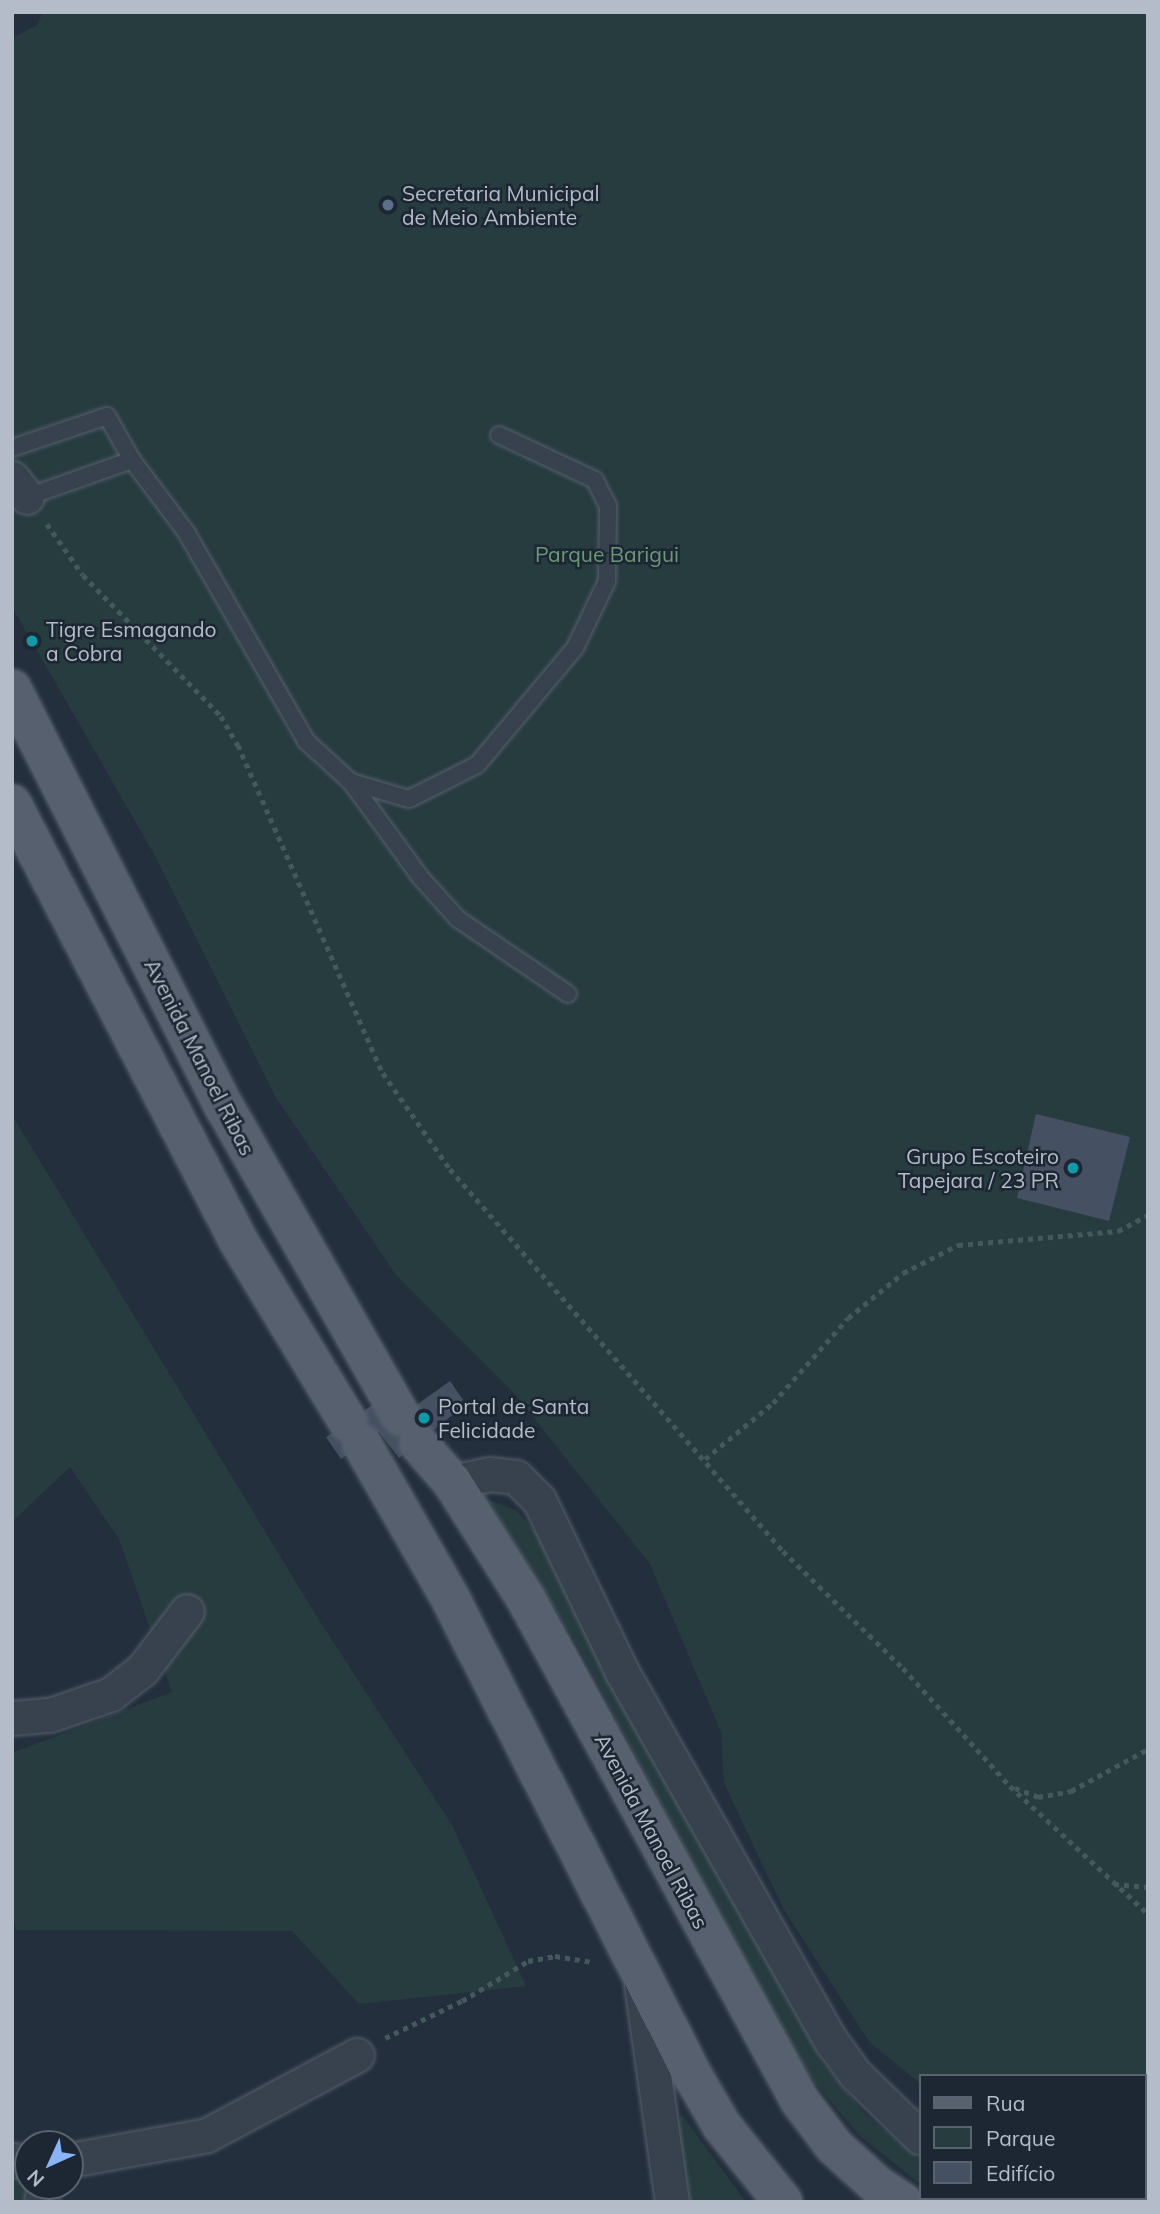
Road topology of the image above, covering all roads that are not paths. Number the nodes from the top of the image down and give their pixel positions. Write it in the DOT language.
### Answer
graph roads {
  1 [pos="499,435"];
  2 [pos="12,448"];
  3 [pos="132,460"];
  4 [pos="20,488"];
  5 [pos="12,690"];
  6 [pos="351,782"];
  7 [pos="12,804"];
  8 [pos="568,994"];
  9 [pos="452,1482"];
  10 [pos="187,1611"];
  11 [pos="12,1718"];
  12 [pos="638,1968"];
  13 [pos="357,2054"];
  14 [pos="918,2135"];
  15 [pos="84,2157"];
  16 [pos="672,2202"];
  17 [pos="783,2202"];
  18 [pos="903,2202"];
  1 -- 6 [label="lane"];
  2 -- 3 [label="lane"];
  3 -- 4 [label="lane"];
  3 -- 6 [label="lane"];
  5 -- 9 [label="main road, Avenida Manoel Ribas"];
  6 -- 8 [label="lane"];
  7 -- 12 [label="main road"];
  9 -- 14 [label="street"];
  9 -- 18 [label="main road, Avenida Manoel Ribas"];
  10 -- 11 [label="street"];
  12 -- 16 [label="street"];
  12 -- 17 [label="main road"];
  13 -- 15 [label="street"];
}
